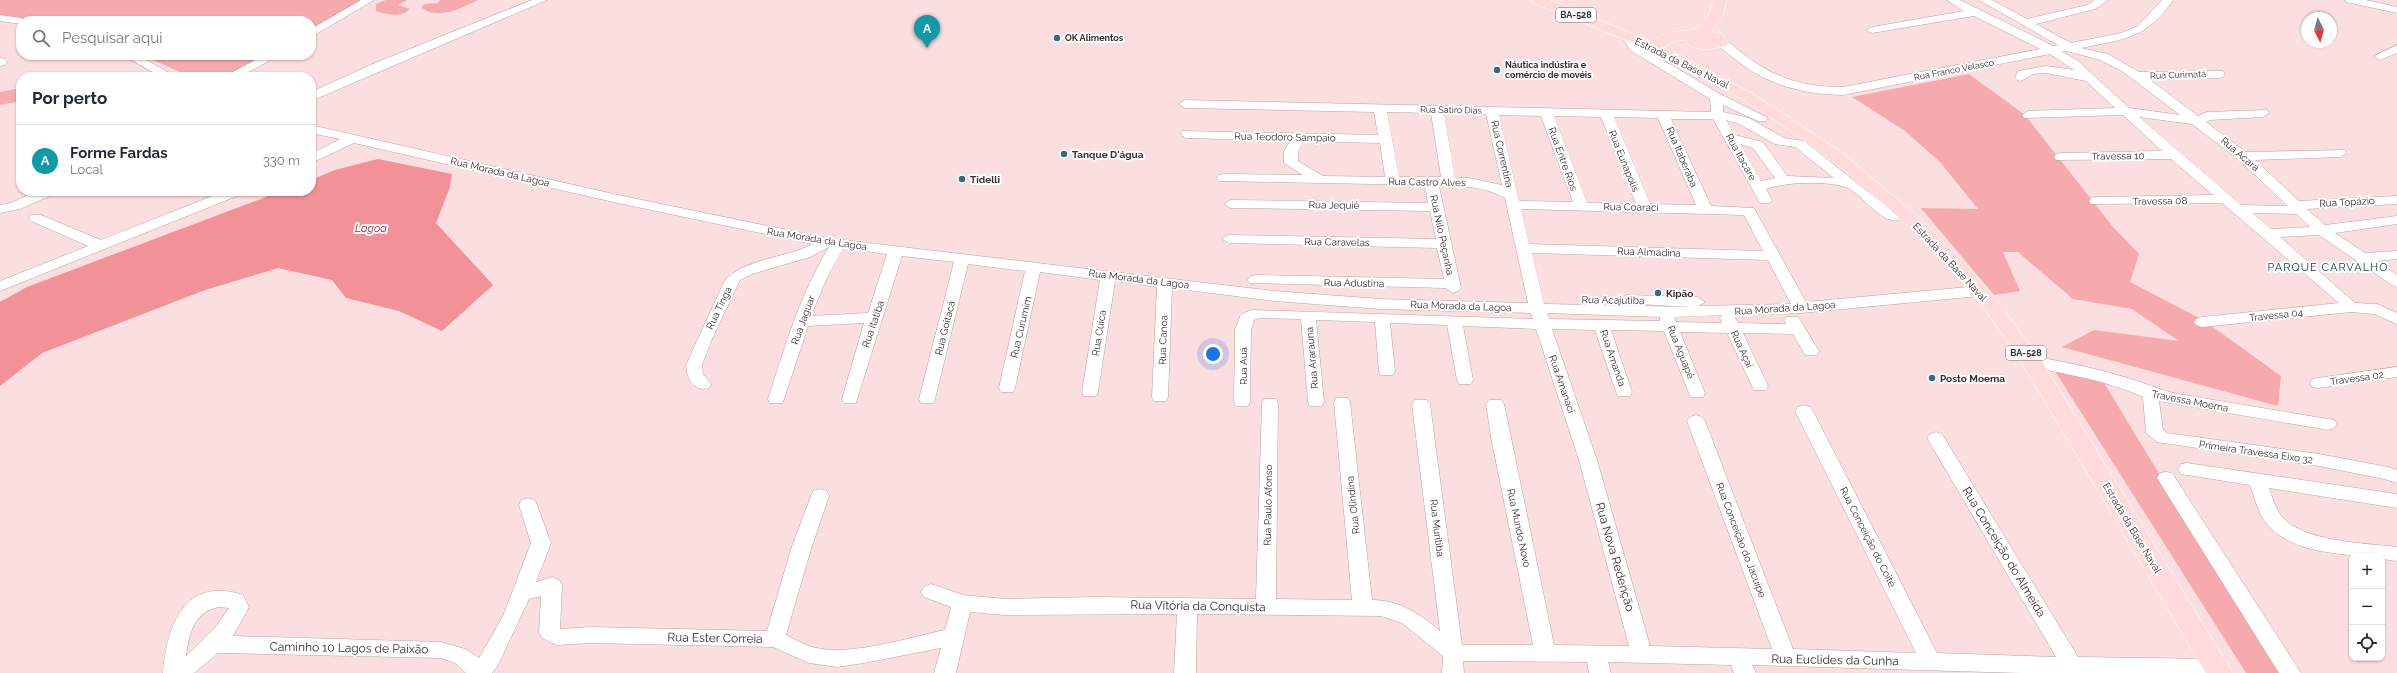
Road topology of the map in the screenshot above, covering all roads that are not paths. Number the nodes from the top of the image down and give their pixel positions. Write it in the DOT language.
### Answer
graph roads {
  1 [pos="369,0"];
  2 [pos="542,0"];
  3 [pos="1538,0"];
  4 [pos="1720,0"];
  5 [pos="1952,0"];
  6 [pos="1984,0"];
  7 [pos="2076,0"];
  8 [pos="2103,0"];
  9 [pos="2168,0"];
  10 [pos="2350,0"];
  11 [pos="2091,7"];
  12 [pos="2397,10"];
  13 [pos="1975,12"];
  14 [pos="0,18"];
  15 [pos="16,21"];
  16 [pos="0,22"];
  17 [pos="16,22"];
  18 [pos="2026,23"];
  19 [pos="1872,30"];
  20 [pos="316,31"];
  21 [pos="1622,34"];
  22 [pos="1676,37"];
  23 [pos="1707,42"];
  24 [pos="2070,48"];
  25 [pos="2397,49"];
  26 [pos="1658,50"];
  27 [pos="2053,51"];
  28 [pos="2380,56"];
  29 [pos="138,60"];
  30 [pos="264,60"];
  31 [pos="1699,69"];
  32 [pos="161,72"];
  33 [pos="239,72"];
  34 [pos="2219,74"];
  35 [pos="2137,76"];
  36 [pos="2021,77"];
  37 [pos="2089,78"];
  38 [pos="316,95"];
  39 [pos="1716,97"];
  40 [pos="1185,104"];
  41 [pos="1380,109"];
  42 [pos="1437,110"];
  43 [pos="1492,111"];
  44 [pos="2126,111"];
  45 [pos="1546,112"];
  46 [pos="2263,113"];
  47 [pos="1606,114"];
  48 [pos="1663,115"];
  49 [pos="1717,115"];
  50 [pos="2028,115"];
  51 [pos="2198,121"];
  52 [pos="316,129"];
  53 [pos="1186,134"];
  54 [pos="1298,137"];
  55 [pos="353,138"];
  56 [pos="1731,138"];
  57 [pos="1384,139"];
  58 [pos="1780,141"];
  59 [pos="1799,144"];
  60 [pos="1758,145"];
  61 [pos="2340,153"];
  62 [pos="2174,155"];
  63 [pos="316,156"];
  64 [pos="2243,156"];
  65 [pos="2061,157"];
  66 [pos="1224,178"];
  67 [pos="1782,178"];
  68 [pos="1321,180"];
  69 [pos="1393,181"];
  70 [pos="1431,181"];
  71 [pos="1449,182"];
  72 [pos="1852,186"];
  73 [pos="1758,187"];
  74 [pos="38,196"];
  75 [pos="224,196"];
  76 [pos="2225,199"];
  77 [pos="1513,200"];
  78 [pos="1765,200"];
  79 [pos="2397,200"];
  80 [pos="2096,201"];
  81 [pos="1231,204"];
  82 [pos="1702,204"];
  83 [pos="1581,206"];
  84 [pos="1437,207"];
  85 [pos="1644,207"];
  86 [pos="2299,207"];
  87 [pos="0,209"];
  88 [pos="2237,209"];
  89 [pos="1893,217"];
  90 [pos="36,218"];
  91 [pos="2397,220"];
  92 [pos="2322,230"];
  93 [pos="2268,234"];
  94 [pos="1229,239"];
  95 [pos="832,243"];
  96 [pos="1445,244"];
  97 [pos="99,245"];
  98 [pos="1936,245"];
  99 [pos="1525,248"];
  100 [pos="896,250"];
  101 [pos="2397,255"];
  102 [pos="1772,256"];
  103 [pos="962,258"];
  104 [pos="2363,258"];
  105 [pos="1034,266"];
  106 [pos="1108,275"];
  107 [pos="1255,280"];
  108 [pos="2397,282"];
  109 [pos="1165,283"];
  110 [pos="0,286"];
  111 [pos="1453,286"];
  112 [pos="1979,291"];
  113 [pos="2351,307"];
  114 [pos="1793,308"];
  115 [pos="1538,310"];
  116 [pos="1762,310"];
  117 [pos="1724,312"];
  118 [pos="1308,315"];
  119 [pos="875,318"];
  120 [pos="1382,318"];
  121 [pos="1668,319"];
  122 [pos="2397,319"];
  123 [pos="1454,320"];
  124 [pos="803,321"];
  125 [pos="2202,322"];
  126 [pos="1601,325"];
  127 [pos="1732,327"];
  128 [pos="1798,329"];
  129 [pos="1243,330"];
  130 [pos="1811,351"];
  131 [pos="2031,361"];
  132 [pos="1387,372"];
  133 [pos="2397,372"];
  134 [pos="1465,380"];
  135 [pos="2318,383"];
  136 [pos="703,384"];
  137 [pos="1760,386"];
  138 [pos="1007,388"];
  139 [pos="1090,392"];
  140 [pos="1624,392"];
  141 [pos="1697,393"];
  142 [pos="2151,394"];
  143 [pos="1160,397"];
  144 [pos="776,399"];
  145 [pos="850,399"];
  146 [pos="927,399"];
  147 [pos="1242,402"];
  148 [pos="1316,402"];
  149 [pos="1342,402"];
  150 [pos="1270,403"];
  151 [pos="1421,404"];
  152 [pos="1495,404"];
  153 [pos="1804,411"];
  154 [pos="1696,421"];
  155 [pos="2328,424"];
  156 [pos="1936,438"];
  157 [pos="1588,460"];
  158 [pos="2187,469"];
  159 [pos="2397,477"];
  160 [pos="2166,478"];
  161 [pos="2257,479"];
  162 [pos="820,496"];
  163 [pos="2397,501"];
  164 [pos="528,505"];
  165 [pos="2397,554"];
  166 [pos="524,592"];
  167 [pos="931,592"];
  168 [pos="962,603"];
  169 [pos="1187,606"];
  170 [pos="1266,607"];
  171 [pos="1363,607"];
  172 [pos="954,637"];
  173 [pos="775,639"];
  174 [pos="211,644"];
  175 [pos="1453,652"];
  176 [pos="1546,652"];
  177 [pos="1642,654"];
  178 [pos="1786,658"];
  179 [pos="1931,662"];
  180 [pos="1598,663"];
  181 [pos="1742,665"];
  182 [pos="1884,667"];
  183 [pos="2073,667"];
  184 [pos="2028,669"];
  185 [pos="2219,670"];
  186 [pos="174,673"];
  187 [pos="179,673"];
  188 [pos="479,673"];
  189 [pos="946,673"];
  190 [pos="1185,673"];
  191 [pos="1453,673"];
  192 [pos="2290,673"];
  1 -- 20 [label="street"];
  2 -- 38 [label="street"];
  3 -- 21 [label="main road, Estrada da Base Naval / BA-528"];
  4 -- 23 [label="main road"];
  5 -- 13 [label="street"];
  6 -- 18 [label="street"];
  7 -- 11 [label="street"];
  8 -- 11 [label="street"];
  9 -- 24 [label="street, Rua Franco Velasco"];
  10 -- 12 [label="street"];
  11 -- 18 [label="street"];
  13 -- 19 [label="street"];
  13 -- 27 [label="street"];
  14 -- 15 [label="street"];
  16 -- 17 [label="street"];
  18 -- 24 [label="street"];
  21 -- 22 [label="main road"];
  21 -- 26 [label="main road, Estrada da Base Naval / BA-528"];
  21 -- 39 [label="street"];
  22 -- 23 [label="main road"];
  22 -- 26 [label="main road"];
  23 -- 26 [label="main road"];
  23 -- 27 [label="street, Rua Franco Velasco"];
  23 -- 31 [label="main road"];
  24 -- 27 [label="street, Rua Franco Velasco"];
  24 -- 35 [label="street, Rua Acará"];
  25 -- 28 [label="street"];
  26 -- 31 [label="main road, Estrada da Base Naval / BA-528"];
  27 -- 37 [label="street"];
  29 -- 32 [label="street"];
  30 -- 33 [label="street"];
  31 -- 98 [label="main road, Estrada da Base Naval / BA-528"];
  34 -- 35 [label="street, Rua Curimatá"];
  35 -- 51 [label="street, Rua Acará"];
  36 -- 37 [label="street"];
  37 -- 44 [label="street"];
  39 -- 49 [label="street"];
  39 -- 59 [label="street"];
  40 -- 41 [label="street, Rua Satiro Dias"];
  41 -- 42 [label="street, Rua Satiro Dias"];
  41 -- 57 [label="street"];
  42 -- 43 [label="street, Rua Satiro Dias"];
  42 -- 71 [label="street"];
  43 -- 45 [label="street, Rua Satiro Dias"];
  43 -- 77 [label="street, Rua Correntina"];
  44 -- 50 [label="street"];
  44 -- 51 [label="street"];
  44 -- 62 [label="street"];
  45 -- 47 [label="street, Rua Satiro Dias"];
  45 -- 83 [label="street, Rua Entre Rios"];
  46 -- 51 [label="street"];
  47 -- 48 [label="street, Rua Satiro Dias"];
  47 -- 85 [label="street, Rua Eunapolis"];
  48 -- 49 [label="street, Rua Satiro Dias"];
  48 -- 82 [label="street, Rua Itaberaba"];
  49 -- 56 [label="street, Rua Itacare"];
  49 -- 58 [label="street, Rua Satiro Dias"];
  51 -- 64 [label="street, Rua Acará"];
  52 -- 55 [label="street, Rua Morada da Lagoa"];
  53 -- 54 [label="street, Rua Teodoro Sampaio"];
  54 -- 57 [label="street, Rua Teodoro Sampaio"];
  54 -- 68 [label="street"];
  55 -- 63 [label="street"];
  55 -- 95 [label="street, Rua Morada da Lagoa"];
  56 -- 60 [label="street"];
  56 -- 73 [label="street, Rua Itacare"];
  57 -- 69 [label="street"];
  58 -- 59 [label="street"];
  58 -- 60 [label="street"];
  59 -- 72 [label="street"];
  60 -- 67 [label="street"];
  61 -- 64 [label="street"];
  62 -- 65 [label="street, Travessa 10"];
  62 -- 76 [label="street"];
  64 -- 86 [label="street, Rua Acará"];
  66 -- 68 [label="street, Rua Castro Alves"];
  67 -- 72 [label="street"];
  67 -- 73 [label="street"];
  68 -- 69 [label="street, Rua Castro Alves"];
  69 -- 70 [label="street, Rua Castro Alves"];
  70 -- 71 [label="street, Rua Castro Alves"];
  70 -- 84 [label="street, Rua Nilo Peçanha"];
  71 -- 77 [label="street, Rua Castro Alves"];
  72 -- 89 [label="street"];
  73 -- 78 [label="street, Rua Itacare"];
  74 -- 87 [label="street"];
  75 -- 97 [label="street"];
  76 -- 80 [label="street, Travessa 08"];
  76 -- 88 [label="street"];
  77 -- 83 [label="street, Rua Coaraci"];
  77 -- 99 [label="street"];
  79 -- 86 [label="street, Rua Topázio"];
  81 -- 84 [label="street, Rua Jequié"];
  82 -- 85 [label="street, Rua Coaraci"];
  82 -- 102 [label="street, Rua Coaraci"];
  83 -- 85 [label="street, Rua Coaraci"];
  84 -- 96 [label="street, Rua Nilo Peçanha"];
  86 -- 88 [label="street, Rua Topázio"];
  86 -- 92 [label="street, Rua Acará"];
  88 -- 93 [label="street"];
  89 -- 98 [label="main road"];
  90 -- 97 [label="street"];
  91 -- 92 [label="street"];
  92 -- 93 [label="street"];
  92 -- 104 [label="street, Rua Acará"];
  93 -- 113 [label="street"];
  94 -- 96 [label="street, Rua Caravelas"];
  95 -- 100 [label="street, Rua Morada da Lagoa"];
  95 -- 124 [label="street, Rua Jaguar"];
  95 -- 136 [label="street, Rua Tinga"];
  96 -- 111 [label="street, Rua Nilo Peçanha"];
  97 -- 110 [label="street"];
  98 -- 112 [label="main road, Estrada da Base Naval / BA-528"];
  99 -- 102 [label="street, Rua Almadina"];
  99 -- 115 [label="street"];
  100 -- 103 [label="street, Rua Morada da Lagoa"];
  100 -- 119 [label="street, Rua Itatiba"];
  101 -- 104 [label="street"];
  102 -- 114 [label="street"];
  103 -- 105 [label="street, Rua Morada da Lagoa"];
  103 -- 146 [label="street, Rua Goitacá"];
  104 -- 108 [label="street, Rua Acará"];
  105 -- 106 [label="street, Rua Morada da Lagoa"];
  105 -- 138 [label="street, Rua Curumim"];
  106 -- 109 [label="street, Rua Morada da Lagoa"];
  106 -- 139 [label="street, Rua Cuica"];
  107 -- 111 [label="street, Rua Adustina"];
  109 -- 115 [label="street, Rua Morada da Lagoa"];
  109 -- 143 [label="street, Rua Canoa"];
  112 -- 114 [label="street, Rua Morada da Lagoa"];
  112 -- 131 [label="main road, Estrada da Base Naval / BA-528"];
  113 -- 122 [label="street, Travessa 04"];
  113 -- 125 [label="street, Travessa 04"];
  114 -- 116 [label="street, Rua Morada da Lagoa"];
  114 -- 128 [label="street"];
  115 -- 116 [label="street, Rua Acajutiba"];
  115 -- 121 [label="street, Rua Morada da Lagoa"];
  115 -- 123 [label="street, Rua Morada da Lagoa"];
  115 -- 126 [label="street, Rua Morada da Lagoa"];
  115 -- 157 [label="street, Rua Amanaci"];
  116 -- 117 [label="street, Rua Morada da Lagoa"];
  117 -- 121 [label="street, Rua Morada da Lagoa"];
  117 -- 127 [label="street, Rua Açaí"];
  118 -- 120 [label="street, Rua Morada da Lagoa"];
  118 -- 129 [label="street, Rua Morada da Lagoa"];
  118 -- 148 [label="street, Rua Araraúna"];
  119 -- 124 [label="street"];
  119 -- 145 [label="street, Rua Itatiba"];
  120 -- 123 [label="street, Rua Morada da Lagoa"];
  120 -- 132 [label="street"];
  121 -- 126 [label="street, Rua Morada da Lagoa"];
  121 -- 127 [label="street, Rua Morada da Lagoa"];
  121 -- 141 [label="street, Rua Aguapé"];
  123 -- 134 [label="street"];
  124 -- 144 [label="street, Rua Jaguar"];
  126 -- 140 [label="street, Rua Amanda"];
  127 -- 128 [label="street, Rua Morada da Lagoa"];
  127 -- 137 [label="street, Rua Açaí"];
  128 -- 130 [label="street"];
  129 -- 147 [label="street, Rua Auá"];
  131 -- 142 [label="street, Travessa Moema"];
  131 -- 185 [label="main road, Estrada da Base Naval / BA-528"];
  133 -- 135 [label="street, Travessa 02"];
  142 -- 155 [label="street, Travessa Moema"];
  142 -- 159 [label="street, Primeira Travessa Eixo 32"];
  149 -- 171 [label="street, Rua Olindina"];
  150 -- 170 [label="street, Rua Paulo Afonso"];
  151 -- 175 [label="street, Rua Muritiba"];
  152 -- 176 [label="street, Rua Mundo Novo"];
  153 -- 179 [label="street, Rua Conceição do Coité"];
  154 -- 178 [label="street, Rua Conceição do Jacuípe"];
  156 -- 183 [label="street, Rua Conceição do Almeida"];
  157 -- 177 [label="street, Rua Nova Redenção"];
  158 -- 161 [label="street"];
  160 -- 192 [label="street"];
  161 -- 163 [label="street"];
  161 -- 165 [label="street"];
  162 -- 173 [label="street"];
  164 -- 166 [label="street"];
  166 -- 173 [label="street, Rua Ester Correia"];
  166 -- 188 [label="street"];
  167 -- 168 [label="street, Rua Vitória da Conquista"];
  168 -- 169 [label="street, Rua Vitória da Conquista"];
  168 -- 172 [label="street"];
  169 -- 170 [label="street, Rua Vitória da Conquista"];
  169 -- 190 [label="street"];
  170 -- 171 [label="street, Rua Vitória da Conquista"];
  171 -- 175 [label="street, Rua Vitória da Conquista"];
  172 -- 173 [label="street, Rua Ester Correia"];
  172 -- 189 [label="street"];
  174 -- 186 [label="street"];
  174 -- 187 [label="street"];
  174 -- 188 [label="street, Caminho 10 Lagos de Paixão"];
  175 -- 176 [label="street, Rua Euclides da Cunha"];
  175 -- 191 [label="street, Rua Muritiba"];
  176 -- 180 [label="street, Rua Euclides da Cunha"];
  177 -- 180 [label="street, Rua Euclides da Cunha"];
  177 -- 181 [label="street, Rua Euclides da Cunha"];
  178 -- 181 [label="street, Rua Euclides da Cunha"];
  178 -- 182 [label="street, Rua Euclides da Cunha"];
  179 -- 182 [label="street, Rua Euclides da Cunha"];
  179 -- 184 [label="street, Rua Euclides da Cunha"];
  183 -- 184 [label="street, Rua Euclides da Cunha"];
  183 -- 185 [label="street, Rua Euclides da Cunha"];
}
